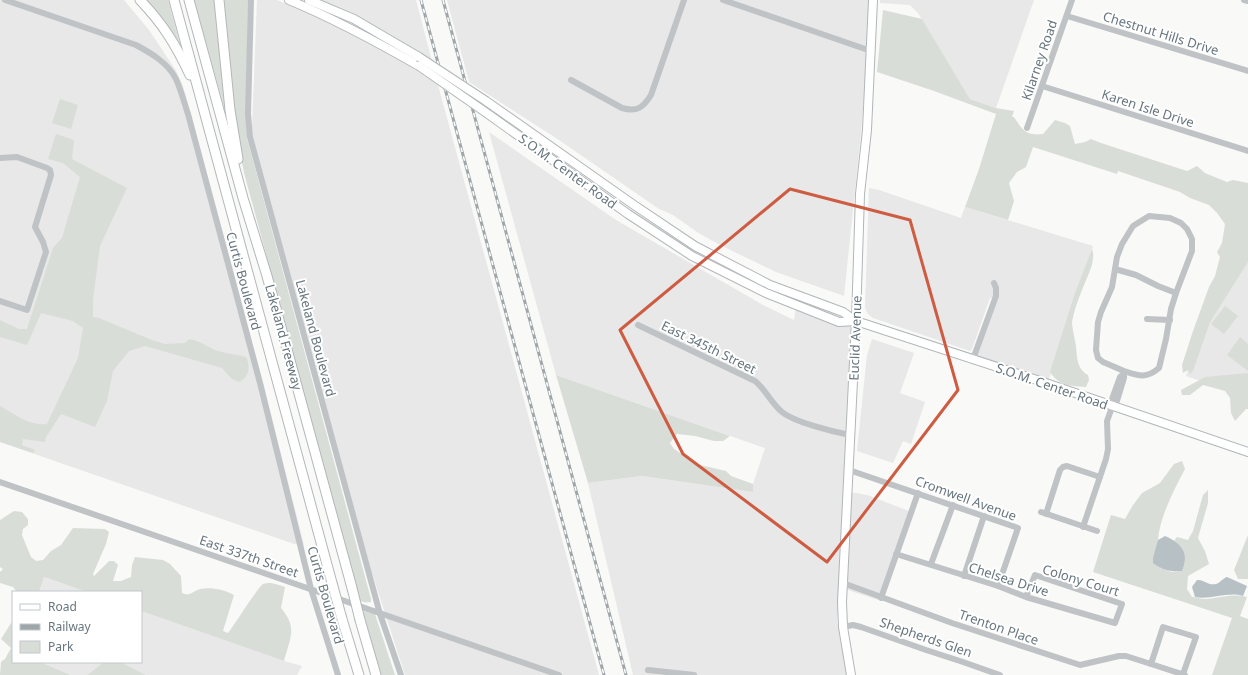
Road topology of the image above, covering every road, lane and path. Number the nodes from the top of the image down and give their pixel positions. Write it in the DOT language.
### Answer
graph roads {
  1 [pos="5,0"];
  2 [pos="140,0"];
  3 [pos="174,0"];
  4 [pos="189,0"];
  5 [pos="218,0"];
  6 [pos="251,0"];
  7 [pos="289,0"];
  8 [pos="309,0"];
  9 [pos="684,0"];
  10 [pos="723,0"];
  11 [pos="873,0"];
  12 [pos="1072,0"];
  13 [pos="1244,0"];
  14 [pos="1248,1"];
  15 [pos="1067,16"];
  16 [pos="871,51"];
  17 [pos="1248,71"];
  18 [pos="571,80"];
  19 [pos="1042,86"];
  20 [pos="202,104"];
  21 [pos="1027,128"];
  22 [pos="1248,151"];
  23 [pos="0,158"];
  24 [pos="243,198"];
  25 [pos="1115,270"];
  26 [pos="994,283"];
  27 [pos="1176,293"];
  28 [pos="0,301"];
  29 [pos="1147,319"];
  30 [pos="1170,320"];
  31 [pos="856,321"];
  32 [pos="638,325"];
  33 [pos="973,359"];
  34 [pos="1124,373"];
  35 [pos="1113,404"];
  36 [pos="850,435"];
  37 [pos="1248,452"];
  38 [pos="849,470"];
  39 [pos="1100,477"];
  40 [pos="0,482"];
  41 [pos="918,492"];
  42 [pos="952,505"];
  43 [pos="984,516"];
  44 [pos="1083,526"];
  45 [pos="1097,532"];
  46 [pos="896,554"];
  47 [pos="931,564"];
  48 [pos="964,576"];
  49 [pos="843,583"];
  50 [pos="998,586"];
  51 [pos="311,589"];
  52 [pos="1026,597"];
  53 [pos="881,598"];
  54 [pos="380,614"];
  55 [pos="1114,623"];
  56 [pos="843,627"];
  57 [pos="1151,664"];
  58 [pos="648,670"];
  59 [pos="338,675"];
  60 [pos="359,675"];
  61 [pos="376,675"];
  62 [pos="401,675"];
  63 [pos="559,675"];
  64 [pos="694,675"];
  65 [pos="851,675"];
  66 [pos="1000,675"];
  67 [pos="1184,675"];
  1 -- 51 [label="street, Curtis Boulevard"];
  2 -- 20 [label="highway"];
  3 -- 20 [label="highway, Lakeland Freeway"];
  4 -- 24 [label="highway, Lakeland Freeway"];
  5 -- 24 [label="highway"];
  6 -- 54 [label="street, Lakeland Boulevard"];
  7 -- 31 [label="main road, S.O.M. Center Road, bridge"];
  8 -- 31 [label="main road, S.O.M. Center Road, bridge"];
  9 -- 18 [label="street"];
  10 -- 16 [label="street"];
  11 -- 16 [label="main road, Euclid Avenue"];
  12 -- 15 [label="street, Kilarney Road"];
  13 -- 14 [label="street"];
  15 -- 17 [label="street, Chestnut Hills Drive"];
  15 -- 19 [label="street, Kilarney Road"];
  16 -- 31 [label="main road, Euclid Avenue"];
  19 -- 21 [label="street, Kilarney Road"];
  19 -- 22 [label="street, Karen Isle Drive"];
  20 -- 60 [label="highway, Lakeland Freeway, bridge"];
  23 -- 28 [label="street"];
  24 -- 61 [label="highway, Lakeland Freeway, bridge"];
  25 -- 27 [label="street"];
  25 -- 27 [label="street"];
  25 -- 34 [label="street"];
  26 -- 33 [label="street"];
  27 -- 30 [label="street"];
  29 -- 30 [label="street"];
  30 -- 34 [label="street"];
  31 -- 33 [label="main road, S.O.M. Center Road"];
  31 -- 36 [label="main road, Euclid Avenue"];
  32 -- 36 [label="street, East 345th Street"];
  33 -- 35 [label="main road, S.O.M. Center Road"];
  34 -- 35 [label="street"];
  35 -- 37 [label="main road, S.O.M. Center Road"];
  35 -- 39 [label="street"];
  36 -- 38 [label="main road, Euclid Avenue"];
  38 -- 41 [label="street, Cromwell Avenue"];
  38 -- 49 [label="main road, Euclid Avenue"];
  39 -- 44 [label="street"];
  39 -- 44 [label="street"];
  40 -- 51 [label="street, East 337th Street"];
  41 -- 42 [label="street, Cromwell Avenue"];
  41 -- 46 [label="street"];
  42 -- 43 [label="street, Cromwell Avenue"];
  42 -- 47 [label="street"];
  43 -- 48 [label="street"];
  43 -- 50 [label="street, Cromwell Avenue"];
  44 -- 45 [label="street"];
  46 -- 47 [label="street, Chelsea Drive"];
  46 -- 53 [label="street"];
  47 -- 48 [label="street, Chelsea Drive"];
  48 -- 50 [label="street, Chelsea Drive"];
  49 -- 53 [label="street, Trenton Place"];
  49 -- 56 [label="main road, Euclid Avenue"];
  50 -- 52 [label="street, Chelsea Drive"];
  51 -- 54 [label="street, East 337th Street"];
  51 -- 59 [label="street, Curtis Boulevard"];
  52 -- 55 [label="street, Chelsea Drive"];
  52 -- 55 [label="street, Colony Court"];
  53 -- 57 [label="street, Trenton Place"];
  54 -- 62 [label="street, Lakeland Boulevard"];
  54 -- 63 [label="street, East 337th Street"];
  56 -- 65 [label="main road, Euclid Avenue"];
  56 -- 66 [label="street, Shepherds Glen"];
  57 -- 67 [label="street, Trenton Place"];
  57 -- 67 [label="street, Trenton Place"];
  58 -- 64 [label="street"];
}
